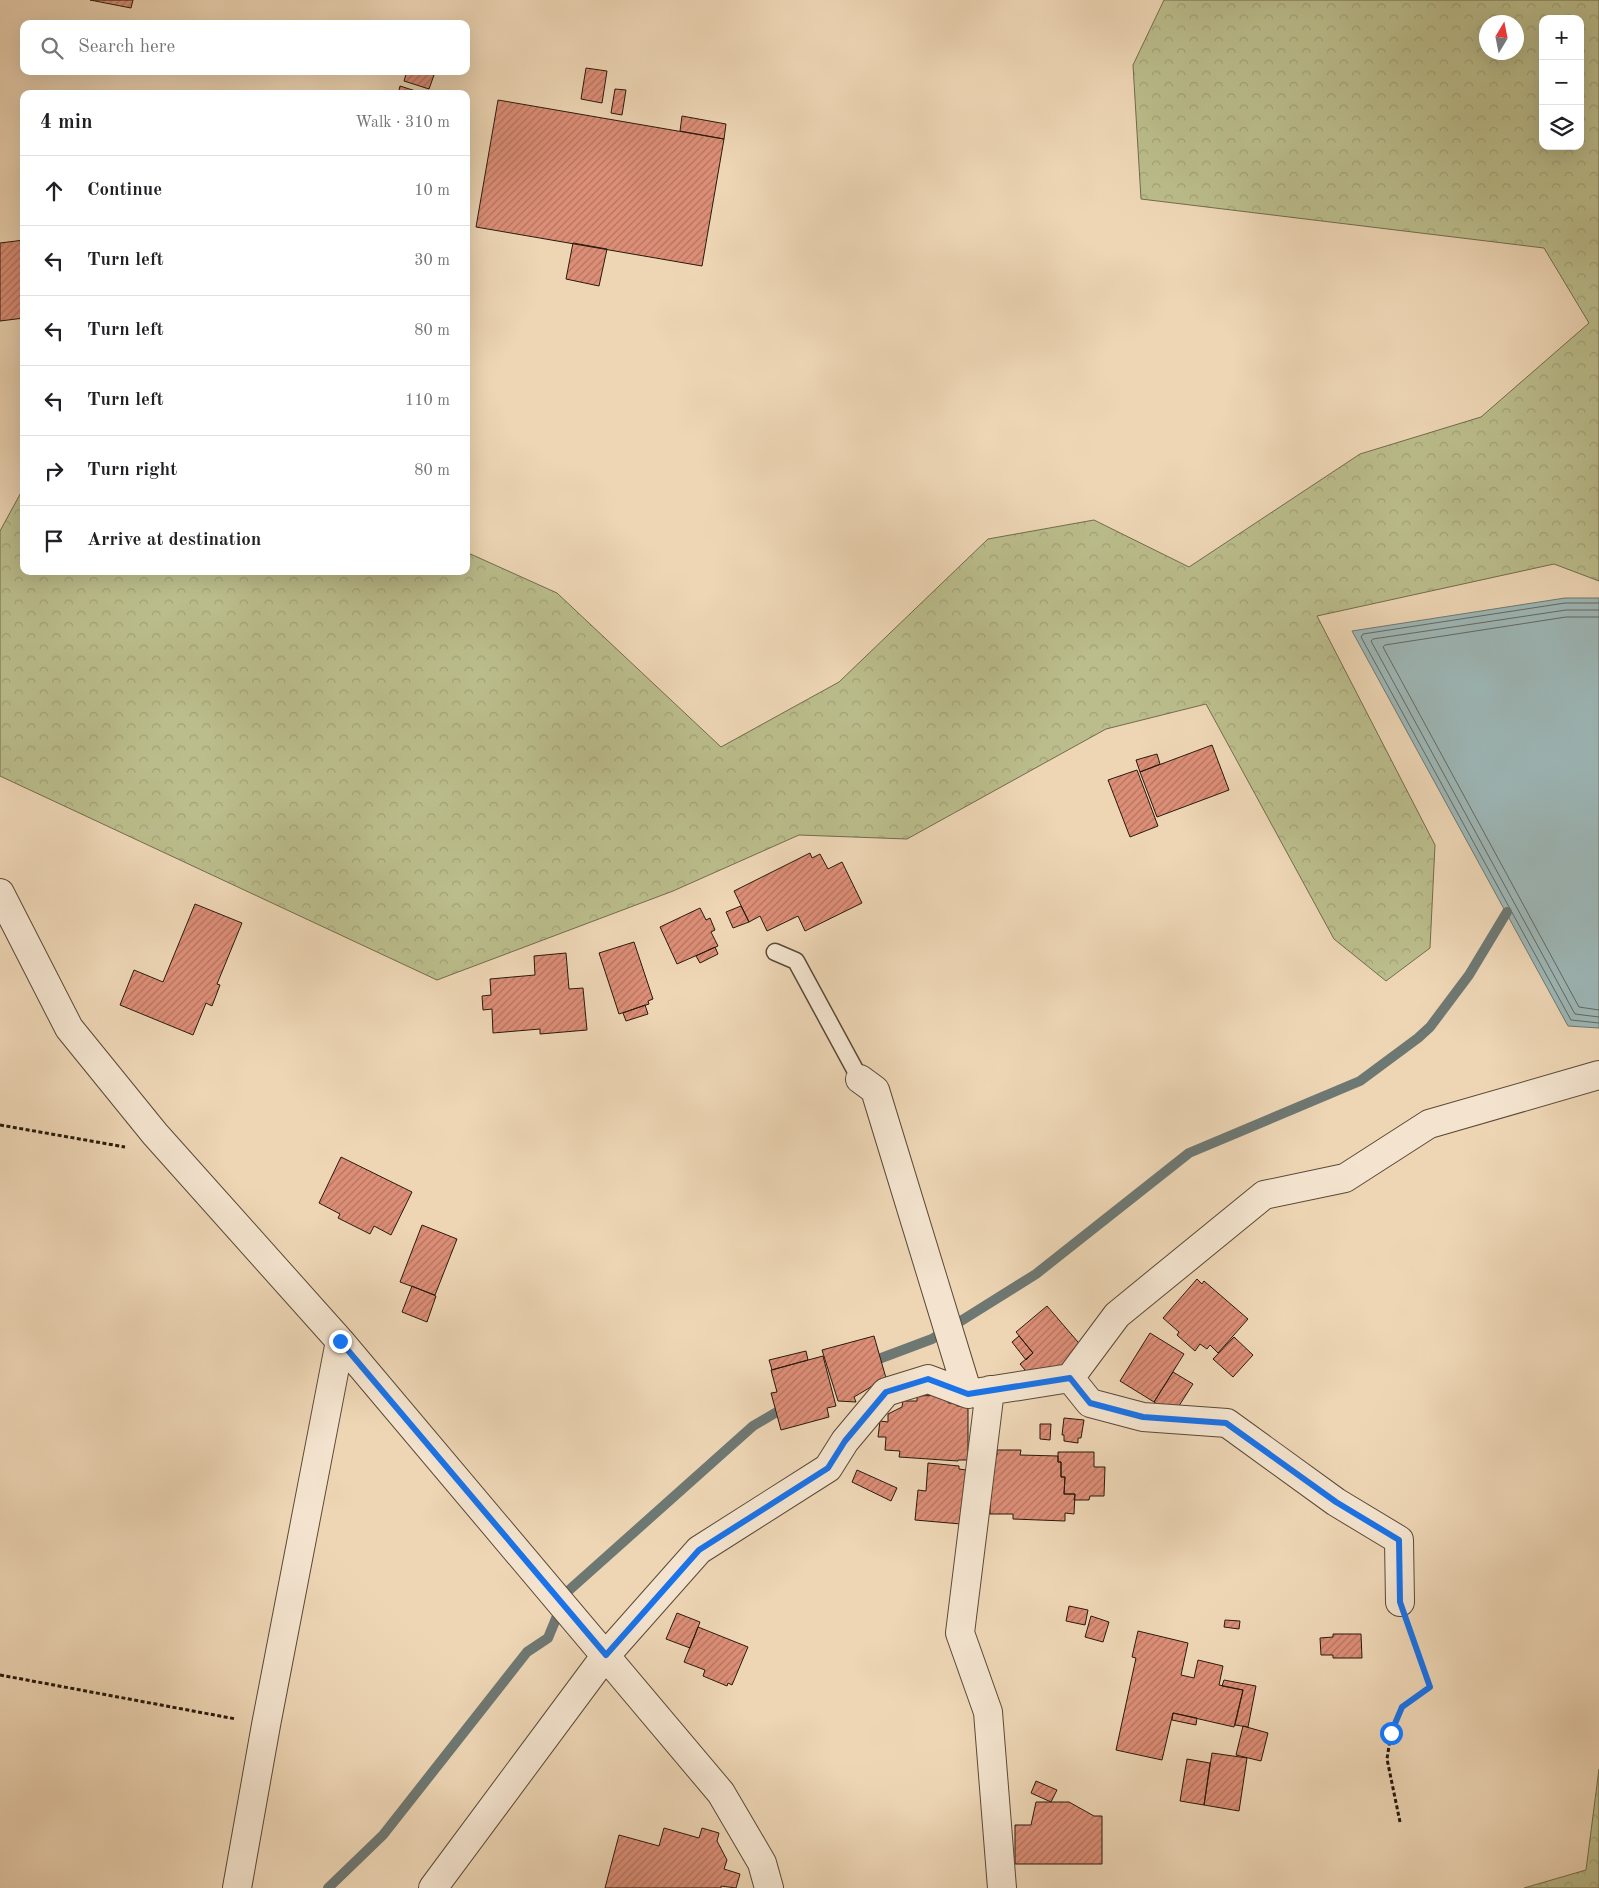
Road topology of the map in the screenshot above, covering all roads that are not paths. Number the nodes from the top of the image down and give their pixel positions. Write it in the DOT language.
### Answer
graph roads {
  1 [pos="0,893"];
  2 [pos="775,952"];
  3 [pos="1599,1075"];
  4 [pos="860,1079"];
  5 [pos="340,1341"];
  6 [pos="1070,1378"];
  7 [pos="979,1392"];
  8 [pos="1400,1602"];
  9 [pos="606,1655"];
  10 [pos="237,1888"];
  11 [pos="433,1888"];
  12 [pos="769,1888"];
  13 [pos="1002,1888"];
  1 -- 5 [label="street"];
  2 -- 4 [label="lane"];
  3 -- 6 [label="street"];
  4 -- 7 [label="street"];
  5 -- 9 [label="street"];
  5 -- 10 [label="street"];
  6 -- 7 [label="street"];
  6 -- 8 [label="street"];
  7 -- 9 [label="street"];
  7 -- 13 [label="street"];
  9 -- 11 [label="street"];
  9 -- 12 [label="street"];
}
